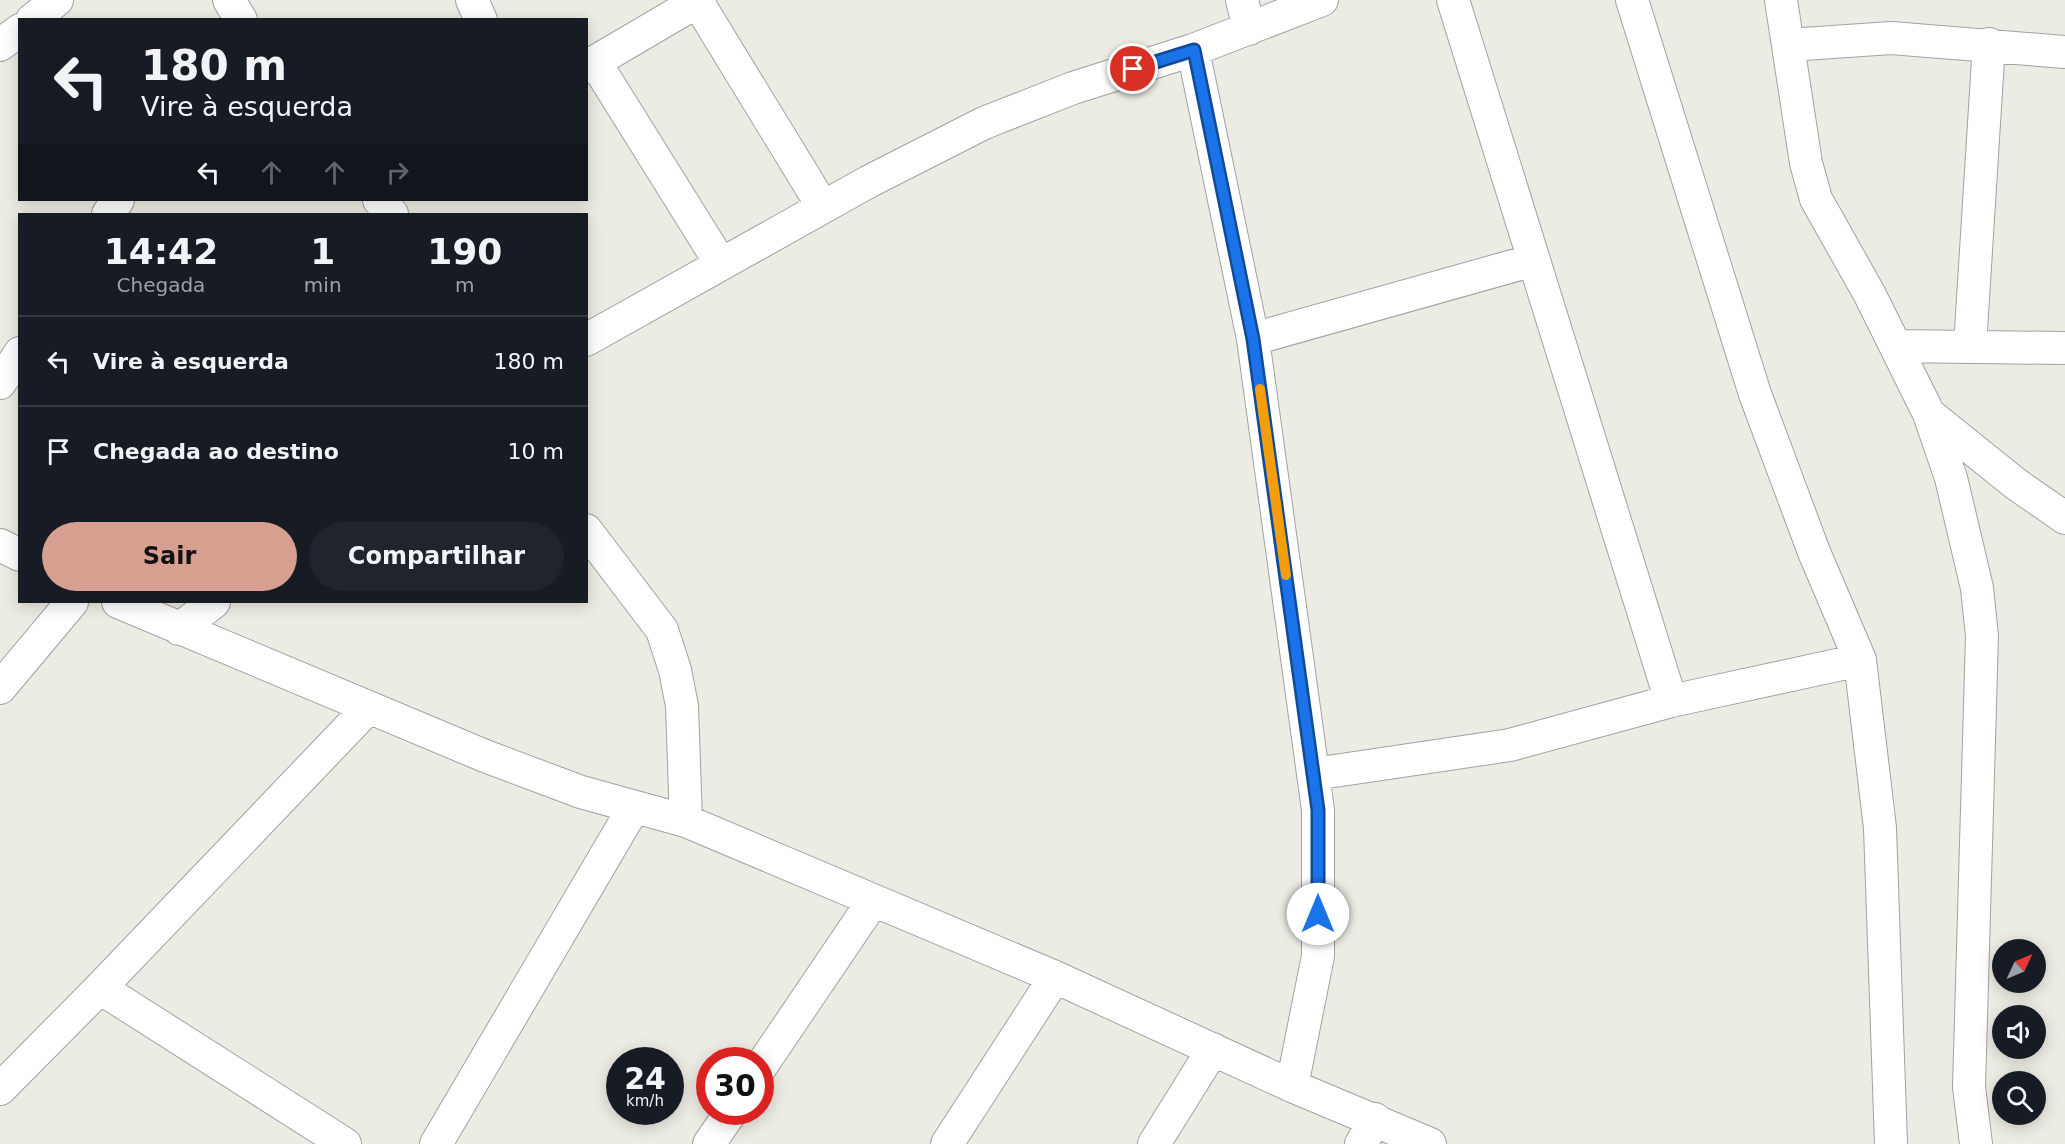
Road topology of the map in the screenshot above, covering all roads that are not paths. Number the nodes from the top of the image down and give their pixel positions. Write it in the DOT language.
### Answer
graph roads {
  1 [pos="57,0"];
  2 [pos="229,0"];
  3 [pos="472,0"];
  4 [pos="1322,0"];
  5 [pos="1453,0"];
  6 [pos="1632,0"];
  7 [pos="1781,0"];
  8 [pos="698,1"];
  9 [pos="1245,14"];
  10 [pos="34,18"];
  11 [pos="240,18"];
  12 [pos="480,18"];
  13 [pos="18,32"];
  14 [pos="1989,44"];
  15 [pos="0,45"];
  16 [pos="1789,45"];
  17 [pos="1194,50"];
  18 [pos="2065,52"];
  19 [pos="591,65"];
  20 [pos="380,201"];
  21 [pos="823,207"];
  22 [pos="391,213"];
  23 [pos="1534,260"];
  24 [pos="722,264"];
  25 [pos="588,339"];
  26 [pos="1253,339"];
  27 [pos="1896,346"];
  28 [pos="1970,346"];
  29 [pos="2065,348"];
  30 [pos="18,356"];
  31 [pos="0,383"];
  32 [pos="1929,414"];
  33 [pos="2065,518"];
  34 [pos="588,533"];
  35 [pos="0,546"];
  36 [pos="18,554"];
  37 [pos="71,603"];
  38 [pos="120,603"];
  39 [pos="213,603"];
  40 [pos="179,629"];
  41 [pos="1860,660"];
  42 [pos="0,688"];
  43 [pos="1671,701"];
  44 [pos="368,708"];
  45 [pos="1314,774"];
  46 [pos="634,807"];
  47 [pos="686,821"];
  48 [pos="873,900"];
  49 [pos="1055,977"];
  50 [pos="100,988"];
  51 [pos="774,1047"];
  52 [pos="1213,1049"];
  53 [pos="1292,1086"];
  54 [pos="0,1089"];
  55 [pos="722,1125"];
  56 [pos="1368,1132"];
  57 [pos="325,1139"];
  58 [pos="436,1144"];
  59 [pos="709,1144"];
  60 [pos="946,1144"];
  61 [pos="1154,1144"];
  62 [pos="1430,1144"];
  63 [pos="1891,1144"];
  64 [pos="1976,1144"];
  1 -- 10 [label="street"];
  2 -- 11 [label="street"];
  3 -- 12 [label="street"];
  4 -- 9 [label="street"];
  5 -- 23 [label="street"];
  6 -- 41 [label="street"];
  7 -- 16 [label="street"];
  8 -- 19 [label="street"];
  8 -- 21 [label="street"];
  9 -- 17 [label="street"];
  13 -- 15 [label="street"];
  14 -- 16 [label="street"];
  14 -- 18 [label="street"];
  14 -- 28 [label="street"];
  16 -- 27 [label="street"];
  17 -- 21 [label="street"];
  17 -- 26 [label="street"];
  19 -- 24 [label="street"];
  20 -- 22 [label="street"];
  21 -- 24 [label="street"];
  23 -- 26 [label="street"];
  23 -- 43 [label="street"];
  24 -- 25 [label="street"];
  26 -- 45 [label="street"];
  27 -- 28 [label="street"];
  27 -- 32 [label="street"];
  28 -- 29 [label="street"];
  30 -- 31 [label="street"];
  32 -- 33 [label="street"];
  32 -- 64 [label="street"];
  34 -- 47 [label="street"];
  35 -- 36 [label="street"];
  37 -- 42 [label="street"];
  38 -- 40 [label="street"];
  39 -- 40 [label="street"];
  40 -- 44 [label="street"];
  41 -- 43 [label="street"];
  41 -- 63 [label="street"];
  43 -- 45 [label="street"];
  44 -- 46 [label="street"];
  44 -- 50 [label="street"];
  45 -- 53 [label="street"];
  46 -- 47 [label="street"];
  46 -- 58 [label="street"];
  47 -- 48 [label="street"];
  48 -- 49 [label="street"];
  48 -- 51 [label="street"];
  49 -- 52 [label="street"];
  49 -- 60 [label="street"];
  50 -- 54 [label="street"];
  50 -- 57 [label="street"];
  52 -- 53 [label="street"];
  52 -- 61 [label="street"];
  53 -- 56 [label="street"];
  55 -- 59 [label="street"];
  56 -- 62 [label="street"];
}
